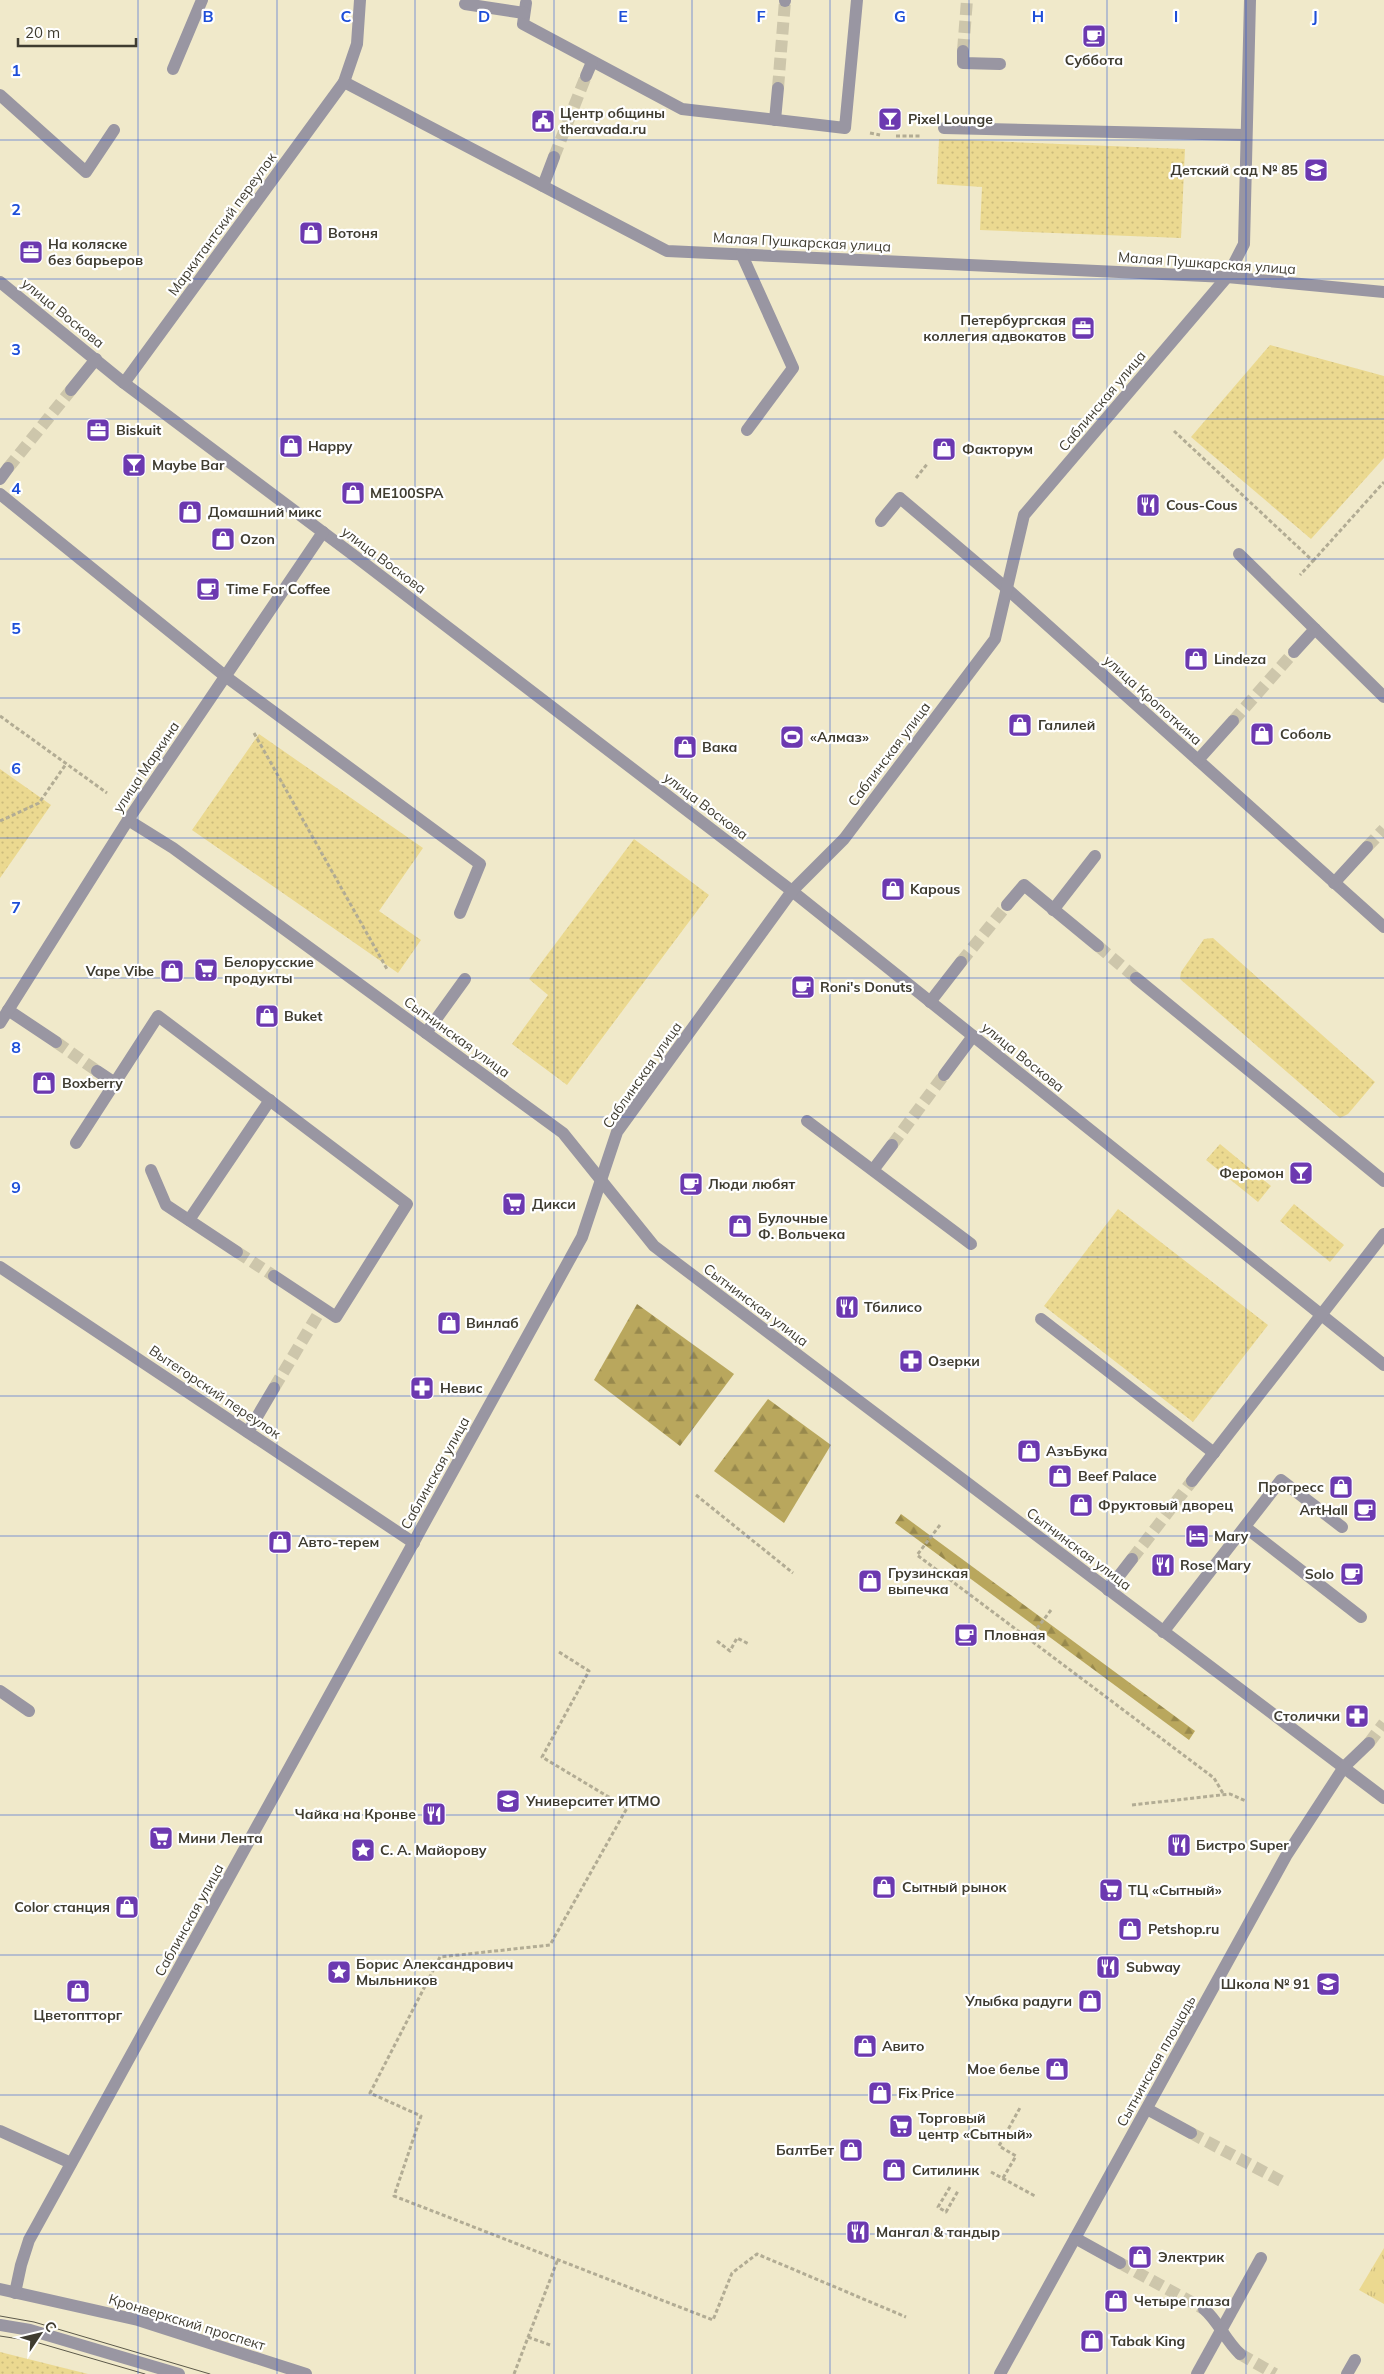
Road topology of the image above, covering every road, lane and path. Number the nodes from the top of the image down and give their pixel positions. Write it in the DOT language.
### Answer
graph roads {
  1 [pos="202,0"];
  2 [pos="360,0"];
  3 [pos="857,0"];
  4 [pos="1250,0"];
  5 [pos="465,4"];
  6 [pos="964,51"];
  7 [pos="592,62"];
  8 [pos="1000,64"];
  9 [pos="173,68"];
  10 [pos="586,76"];
  11 [pos="344,82"];
  12 [pos="778,88"];
  13 [pos="0,95"];
  14 [pos="775,120"];
  15 [pos="944,128"];
  16 [pos="114,130"];
  17 [pos="1246,135"];
  18 [pos="554,157"];
  19 [pos="542,186"];
  20 [pos="742,255"];
  21 [pos="1227,277"];
  22 [pos="0,282"];
  23 [pos="1384,292"];
  24 [pos="96,359"];
  25 [pos="124,384"];
  26 [pos="72,390"];
  27 [pos="747,430"];
  28 [pos="1174,431"];
  29 [pos="8,468"];
  30 [pos="0,479"];
  31 [pos="1383,484"];
  32 [pos="0,494"];
  33 [pos="881,521"];
  34 [pos="323,532"];
  35 [pos="1238,554"];
  36 [pos="1313,561"];
  37 [pos="1005,587"];
  38 [pos="1281,595"];
  39 [pos="1315,628"];
  40 [pos="1294,652"];
  41 [pos="225,676"];
  42 [pos="1384,697"];
  43 [pos="0,716"];
  44 [pos="1233,721"];
  45 [pos="250,726"];
  46 [pos="1198,760"];
  47 [pos="66,764"];
  48 [pos="107,793"];
  49 [pos="128,820"];
  50 [pos="0,821"];
  51 [pos="1367,847"];
  52 [pos="1095,856"];
  53 [pos="1334,883"];
  54 [pos="792,891"];
  55 [pos="1007,905"];
  56 [pos="1054,910"];
  57 [pos="460,913"];
  58 [pos="1384,927"];
  59 [pos="1098,946"];
  60 [pos="960,962"];
  61 [pos="388,971"];
  62 [pos="1136,978"];
  63 [pos="465,979"];
  64 [pos="930,1002"];
  65 [pos="8,1010"];
  66 [pos="0,1023"];
  67 [pos="426,1033"];
  68 [pos="973,1036"];
  69 [pos="56,1042"];
  70 [pos="97,1071"];
  71 [pos="944,1075"];
  72 [pos="115,1084"];
  73 [pos="270,1100"];
  74 [pos="807,1121"];
  75 [pos="76,1143"];
  76 [pos="892,1145"];
  77 [pos="151,1170"];
  78 [pos="873,1170"];
  79 [pos="601,1181"];
  80 [pos="1384,1182"];
  81 [pos="189,1220"];
  82 [pos="1384,1234"];
  83 [pos="971,1244"];
  84 [pos="237,1252"];
  85 [pos="0,1267"];
  86 [pos="274,1276"];
  87 [pos="1321,1314"];
  88 [pos="1041,1320"];
  89 [pos="1384,1365"];
  90 [pos="274,1388"];
  91 [pos="248,1432"];
  92 [pos="1214,1454"];
  93 [pos="1192,1481"];
  94 [pos="696,1495"];
  95 [pos="940,1525"];
  96 [pos="1245,1527"];
  97 [pos="1342,1527"];
  98 [pos="414,1543"];
  99 [pos="1132,1559"];
  100 [pos="793,1573"];
  101 [pos="1108,1590"];
  102 [pos="1051,1610"];
  103 [pos="1361,1617"];
  104 [pos="1163,1632"];
  105 [pos="1029,1639"];
  106 [pos="717,1641"];
  107 [pos="749,1644"];
  108 [pos="559,1652"];
  109 [pos="0,1691"];
  110 [pos="29,1711"];
  111 [pos="1369,1743"];
  112 [pos="1344,1767"];
  113 [pos="1224,1795"];
  114 [pos="1384,1798"];
  115 [pos="1246,1801"];
  116 [pos="1132,1805"];
  117 [pos="1021,2106"];
  118 [pos="1147,2109"];
  119 [pos="0,2131"];
  120 [pos="1192,2133"];
  121 [pos="71,2163"];
  122 [pos="991,2172"];
  123 [pos="1003,2178"];
  124 [pos="950,2187"];
  125 [pos="958,2191"];
  126 [pos="1035,2196"];
  127 [pos="1075,2238"];
  128 [pos="1261,2258"];
  129 [pos="558,2260"];
  130 [pos="1120,2263"];
  131 [pos="0,2289"];
  132 [pos="15,2292"];
  133 [pos="1204,2309"];
  134 [pos="906,2317"];
  135 [pos="0,2325"];
  136 [pos="1221,2330"];
  137 [pos="528,2337"];
  138 [pos="550,2346"];
  139 [pos="1240,2354"];
  140 [pos="1355,2360"];
  141 [pos="179,2374"];
  142 [pos="306,2374"];
  143 [pos="514,2374"];
  144 [pos="1000,2374"];
  145 [pos="1196,2374"];
  146 [pos="1347,2374"];
  1 -- 9 [label="street"];
  2 -- 11 [label="street"];
  3 -- 14 [label="street"];
  4 -- 17 [label="street, Саблинская улица"];
  5 -- 7 [label="street"];
  6 -- 8 [label="street"];
  7 -- 10 [label="street"];
  7 -- 14 [label="street"];
  11 -- 19 [label="street, Малая Пушкарская улица"];
  11 -- 25 [label="street, Маркитантский переулок"];
  12 -- 14 [label="street"];
  13 -- 16 [label="street"];
  15 -- 17 [label="street"];
  17 -- 21 [label="street, Саблинская улица"];
  18 -- 19 [label="street"];
  19 -- 20 [label="street, Малая Пушкарская улица"];
  20 -- 21 [label="street, Малая Пушкарская улица"];
  20 -- 27 [label="street"];
  21 -- 23 [label="street, Малая Пушкарская улица"];
  21 -- 37 [label="street, Саблинская улица"];
  22 -- 24 [label="street, улица Воскова"];
  24 -- 25 [label="street, улица Воскова"];
  24 -- 26 [label="street"];
  25 -- 34 [label="street, улица Воскова"];
  28 -- 36 [label="path"];
  29 -- 30 [label="street"];
  31 -- 36 [label="path"];
  32 -- 41 [label="street"];
  33 -- 37 [label="street, улица Кропоткина"];
  34 -- 41 [label="street, улица Маркина"];
  34 -- 54 [label="street, улица Воскова"];
  35 -- 38 [label="street"];
  36 -- 38 [label="path"];
  37 -- 46 [label="street, улица Кропоткина"];
  37 -- 54 [label="street, Саблинская улица"];
  38 -- 39 [label="street"];
  39 -- 40 [label="street"];
  39 -- 42 [label="street"];
  41 -- 49 [label="street, улица Маркина"];
  41 -- 57 [label="street"];
  43 -- 47 [label="path"];
  44 -- 46 [label="street"];
  45 -- 61 [label="path"];
  46 -- 53 [label="street, улица Кропоткина"];
  47 -- 48 [label="path"];
  47 -- 50 [label="path"];
  49 -- 65 [label="street, улица Маркина"];
  49 -- 67 [label="street, Сытнинская улица"];
  51 -- 53 [label="street"];
  52 -- 56 [label="street"];
  53 -- 58 [label="street, улица Кропоткина"];
  54 -- 64 [label="street, улица Воскова"];
  54 -- 79 [label="street, Саблинская улица"];
  55 -- 56 [label="street"];
  56 -- 59 [label="street"];
  60 -- 64 [label="street"];
  62 -- 80 [label="street"];
  63 -- 67 [label="street"];
  64 -- 68 [label="street, улица Воскова"];
  65 -- 66 [label="street, улица Маркина"];
  65 -- 69 [label="street"];
  67 -- 79 [label="street, Сытнинская улица"];
  68 -- 71 [label="street"];
  68 -- 87 [label="street, улица Воскова"];
  70 -- 72 [label="street"];
  72 -- 73 [label="street"];
  72 -- 75 [label="street"];
  73 -- 81 [label="street"];
  73 -- 86 [label="street"];
  74 -- 78 [label="street"];
  76 -- 78 [label="street"];
  77 -- 81 [label="street"];
  78 -- 83 [label="street"];
  79 -- 98 [label="street, Саблинская улица"];
  79 -- 101 [label="street, Сытнинская улица"];
  81 -- 84 [label="street"];
  82 -- 87 [label="street"];
  85 -- 91 [label="street, Вытегорский переулок"];
  87 -- 89 [label="street, улица Воскова"];
  87 -- 92 [label="street"];
  88 -- 92 [label="street"];
  90 -- 91 [label="street"];
  91 -- 98 [label="street, Вытегорский переулок"];
  92 -- 93 [label="street"];
  94 -- 100 [label="path"];
  95 -- 105 [label="path"];
  96 -- 97 [label="street"];
  96 -- 103 [label="street"];
  96 -- 104 [label="street"];
  98 -- 121 [label="street, Саблинская улица"];
  99 -- 101 [label="street"];
  101 -- 104 [label="street, Сытнинская улица"];
  102 -- 105 [label="path"];
  104 -- 112 [label="street, Сытнинская улица"];
  105 -- 113 [label="path"];
  106 -- 107 [label="path"];
  108 -- 129 [label="path"];
  109 -- 110 [label="street"];
  111 -- 112 [label="street, Сытнинская площадь"];
  112 -- 114 [label="street, Сытнинская улица"];
  112 -- 118 [label="street, Сытнинская площадь"];
  113 -- 115 [label="path"];
  113 -- 116 [label="path"];
  117 -- 123 [label="path"];
  118 -- 120 [label="street"];
  118 -- 127 [label="street, Сытнинская площадь"];
  119 -- 121 [label="street"];
  121 -- 132 [label="street, Саблинская улица"];
  122 -- 123 [label="path"];
  123 -- 126 [label="path"];
  124 -- 125 [label="path"];
  127 -- 130 [label="street"];
  127 -- 144 [label="street, Сытнинская площадь"];
  128 -- 136 [label="street"];
  129 -- 134 [label="path"];
  129 -- 137 [label="path"];
  131 -- 132 [label="street, Кронверкский проспект"];
  132 -- 142 [label="street, Кронверкский проспект"];
  133 -- 136 [label="street"];
  135 -- 141 [label="street"];
  136 -- 139 [label="street"];
  136 -- 145 [label="street"];
  137 -- 138 [label="path"];
  137 -- 143 [label="path"];
  140 -- 146 [label="street"];
}
